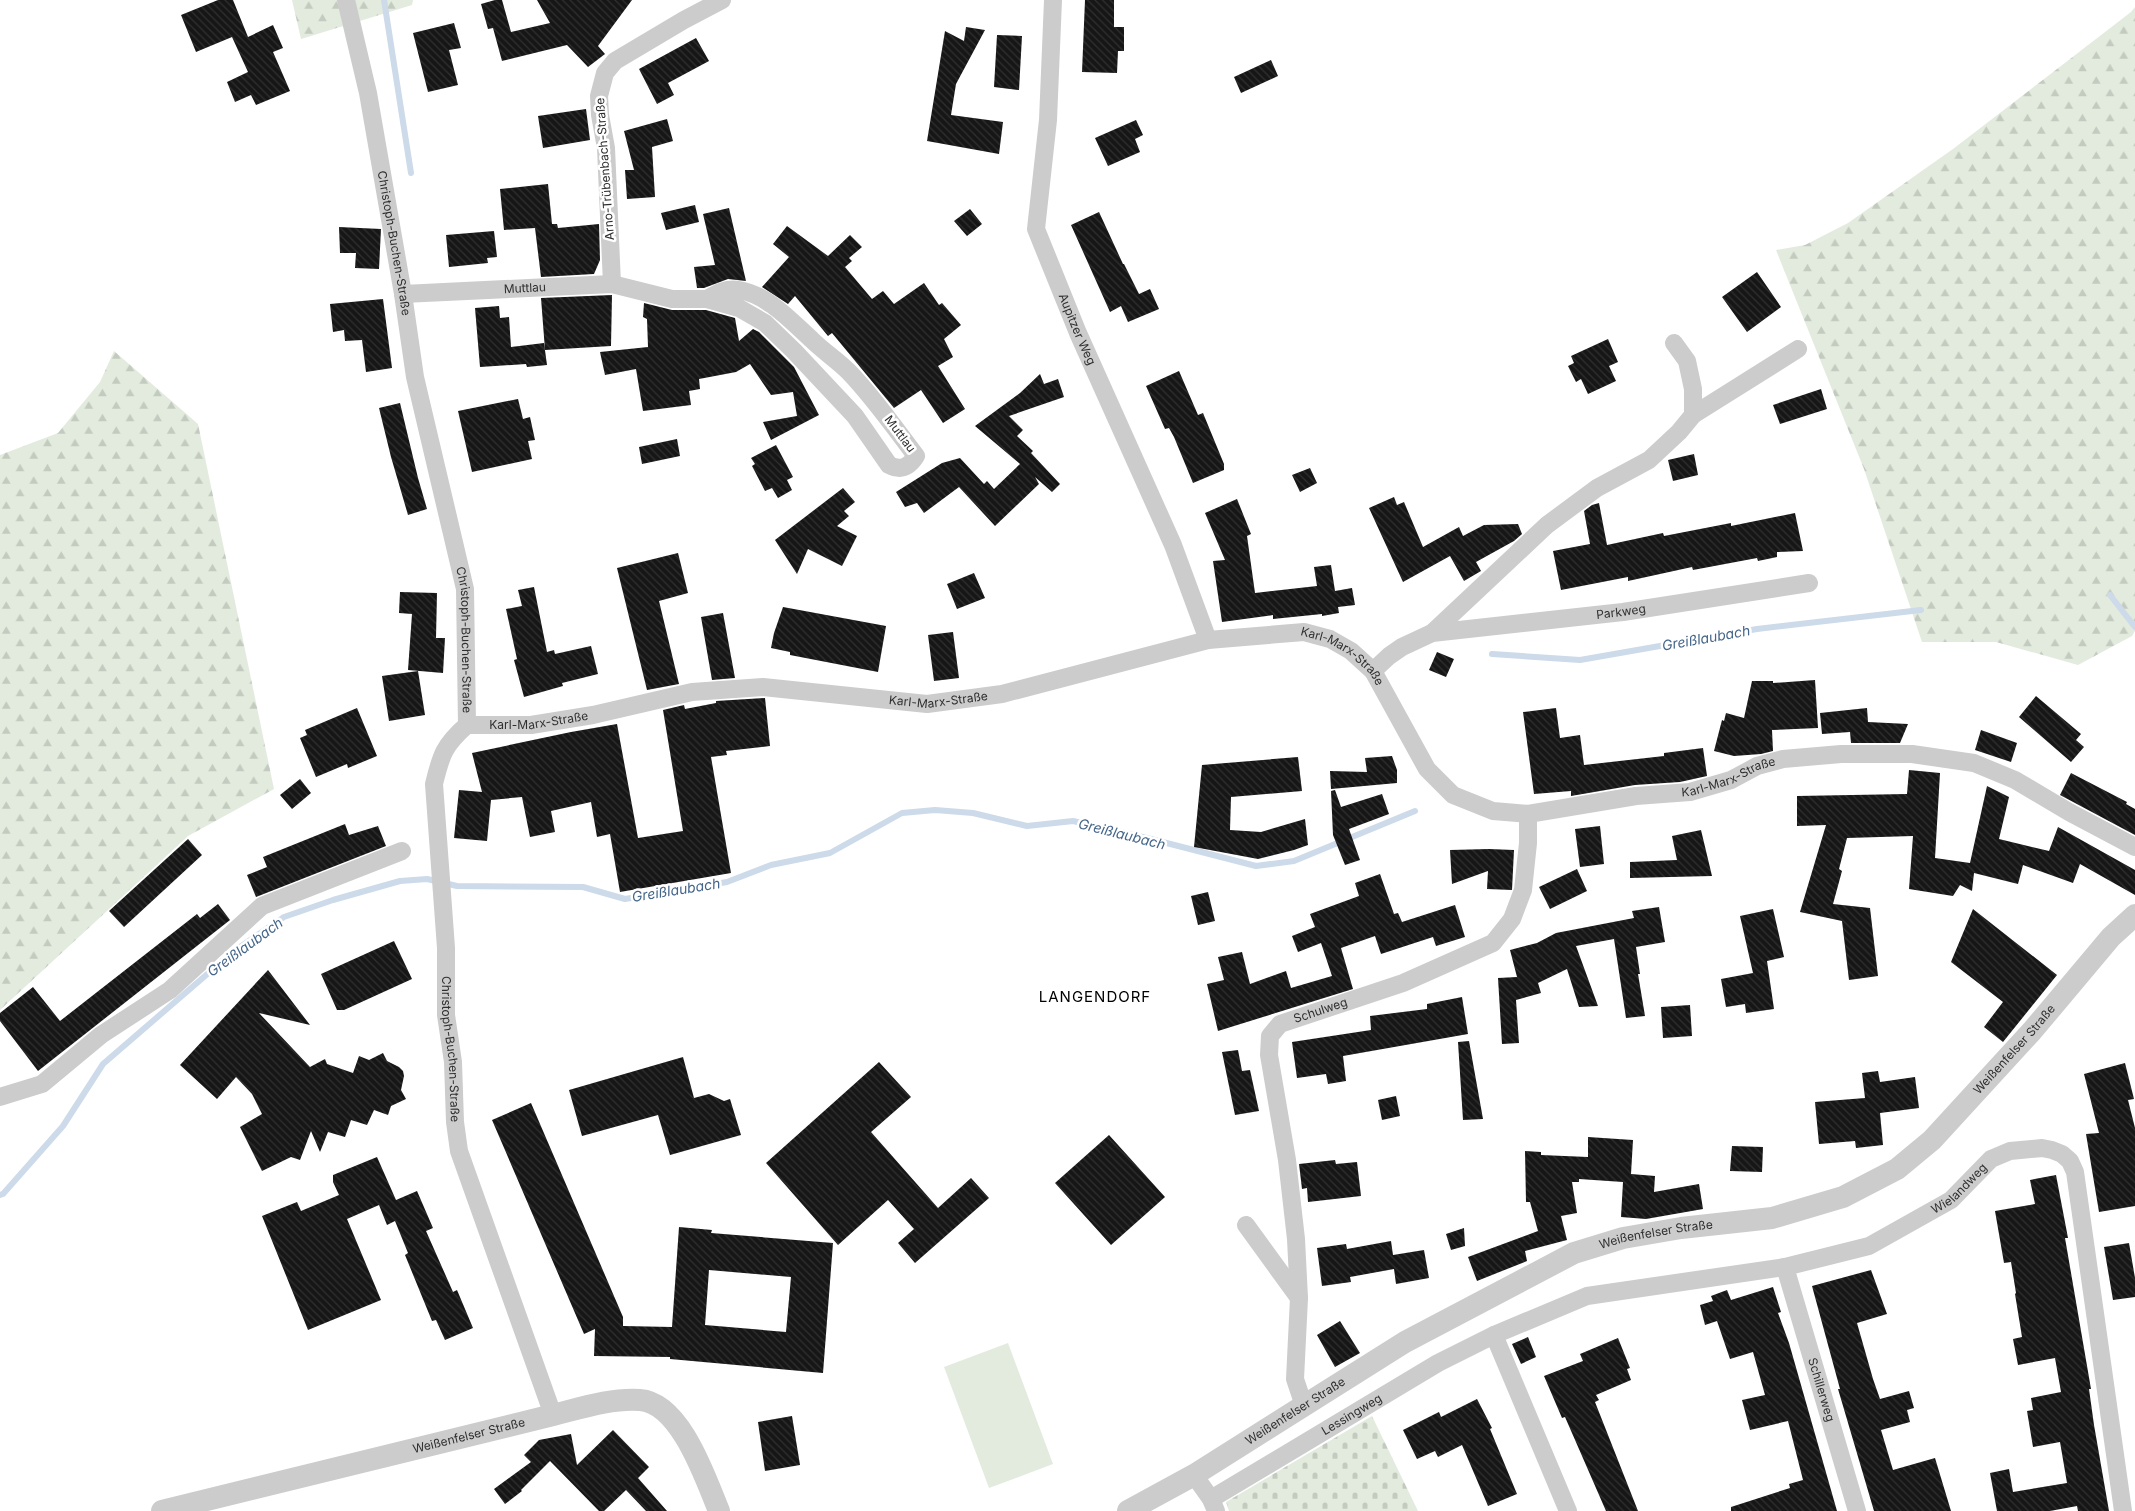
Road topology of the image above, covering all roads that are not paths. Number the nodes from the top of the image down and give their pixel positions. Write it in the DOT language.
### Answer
graph roads {
  1 [pos="346,0"];
  2 [pos="722,0"];
  3 [pos="1053,0"];
  4 [pos="612,284"];
  5 [pos="403,294"];
  6 [pos="707,299"];
  7 [pos="1674,343"];
  8 [pos="1798,349"];
  9 [pos="1693,415"];
  10 [pos="1809,583"];
  11 [pos="1432,634"];
  12 [pos="1208,640"];
  13 [pos="1373,671"];
  14 [pos="467,725"];
  15 [pos="1528,814"];
  16 [pos="2135,847"];
  17 [pos="402,851"];
  18 [pos="2135,915"];
  19 [pos="0,1098"];
  20 [pos="1246,1225"];
  21 [pos="1785,1267"];
  22 [pos="1587,1296"];
  23 [pos="1299,1298"];
  24 [pos="1494,1335"];
  25 [pos="1304,1406"];
  26 [pos="553,1415"];
  27 [pos="1194,1476"];
  28 [pos="1214,1505"];
  29 [pos="162,1511"];
  30 [pos="719,1511"];
  31 [pos="1128,1511"];
  32 [pos="1568,1511"];
  33 [pos="1857,1511"];
  34 [pos="2123,1511"];
  1 -- 5 [label="street, Christoph-Buchen-Straße"];
  2 -- 4 [label="street, Arno-Trübenbach-Straße"];
  3 -- 12 [label="street, Aupitzer Weg"];
  4 -- 5 [label="street, Muttlau"];
  4 -- 6 [label="street, Muttlau"];
  5 -- 14 [label="street, Christoph-Buchen-Straße"];
  6 -- 6 [label="street, Muttlau"];
  7 -- 9 [label="street"];
  8 -- 9 [label="street, Parkweg"];
  9 -- 11 [label="street, Parkweg"];
  10 -- 11 [label="street, Parkweg"];
  11 -- 13 [label="street, Parkweg"];
  12 -- 13 [label="street, Karl-Marx-Straße"];
  12 -- 14 [label="street, Karl-Marx-Straße"];
  13 -- 15 [label="street, Karl-Marx-Straße"];
  14 -- 26 [label="street, Christoph-Buchen-Straße"];
  15 -- 16 [label="street, Karl-Marx-Straße"];
  15 -- 23 [label="street, Schulweg"];
  17 -- 19 [label="street"];
  18 -- 25 [label="street, Weißenfelser Straße"];
  20 -- 23 [label="street"];
  21 -- 22 [label="street, Wielandweg"];
  21 -- 33 [label="street, Schillerweg"];
  21 -- 34 [label="street, Wielandweg"];
  22 -- 24 [label="street, Lessingweg"];
  23 -- 25 [label="street, Schulweg"];
  24 -- 28 [label="street, Lessingweg"];
  24 -- 32 [label="street"];
  25 -- 27 [label="street, Weißenfelser Straße"];
  26 -- 29 [label="street, Weißenfelser Straße"];
  26 -- 30 [label="street, Weißenfelser Straße"];
  27 -- 28 [label="street"];
  27 -- 31 [label="street, Weißenfelser Straße"];
}
